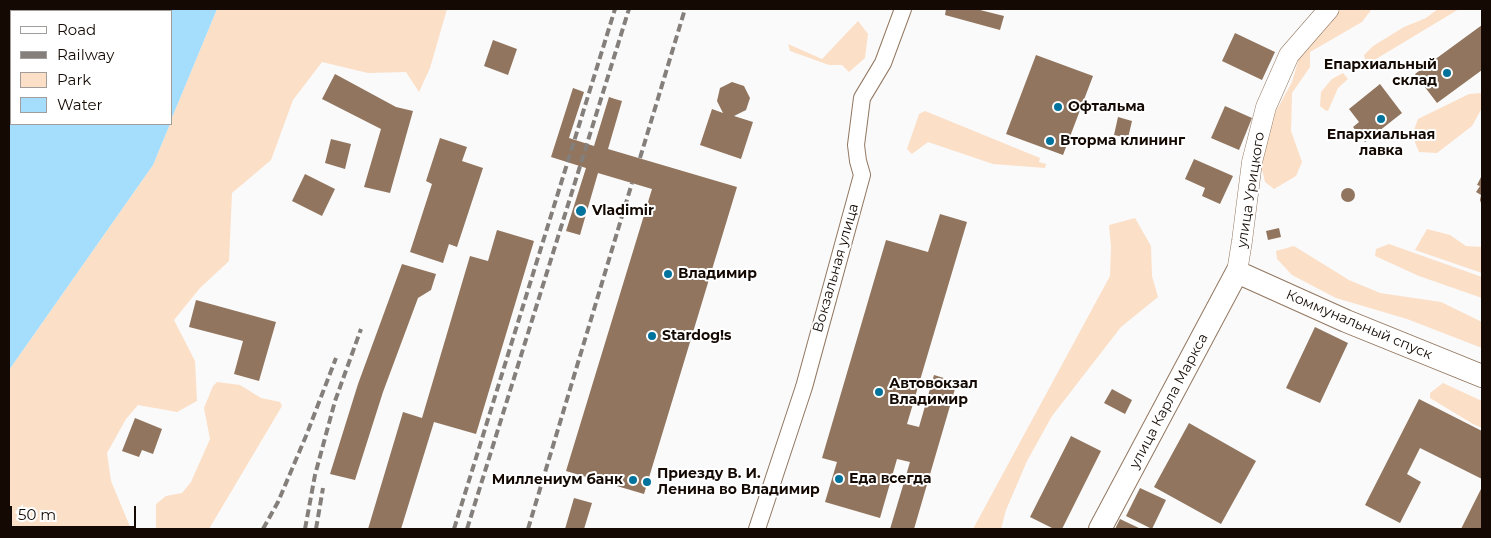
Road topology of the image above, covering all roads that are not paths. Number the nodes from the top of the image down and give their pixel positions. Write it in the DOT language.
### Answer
graph roads {
  1 [pos="903,9"];
  2 [pos="1329,9"];
  3 [pos="1237,272"];
  4 [pos="1482,376"];
  5 [pos="758,529"];
  6 [pos="1100,529"];
  1 -- 5 [label="street, Вокзальная улица"];
  2 -- 3 [label="street, улица Урицкого"];
  3 -- 4 [label="main road, Коммунальный спуск"];
  3 -- 6 [label="main road, улица Карла Маркса"];
}
